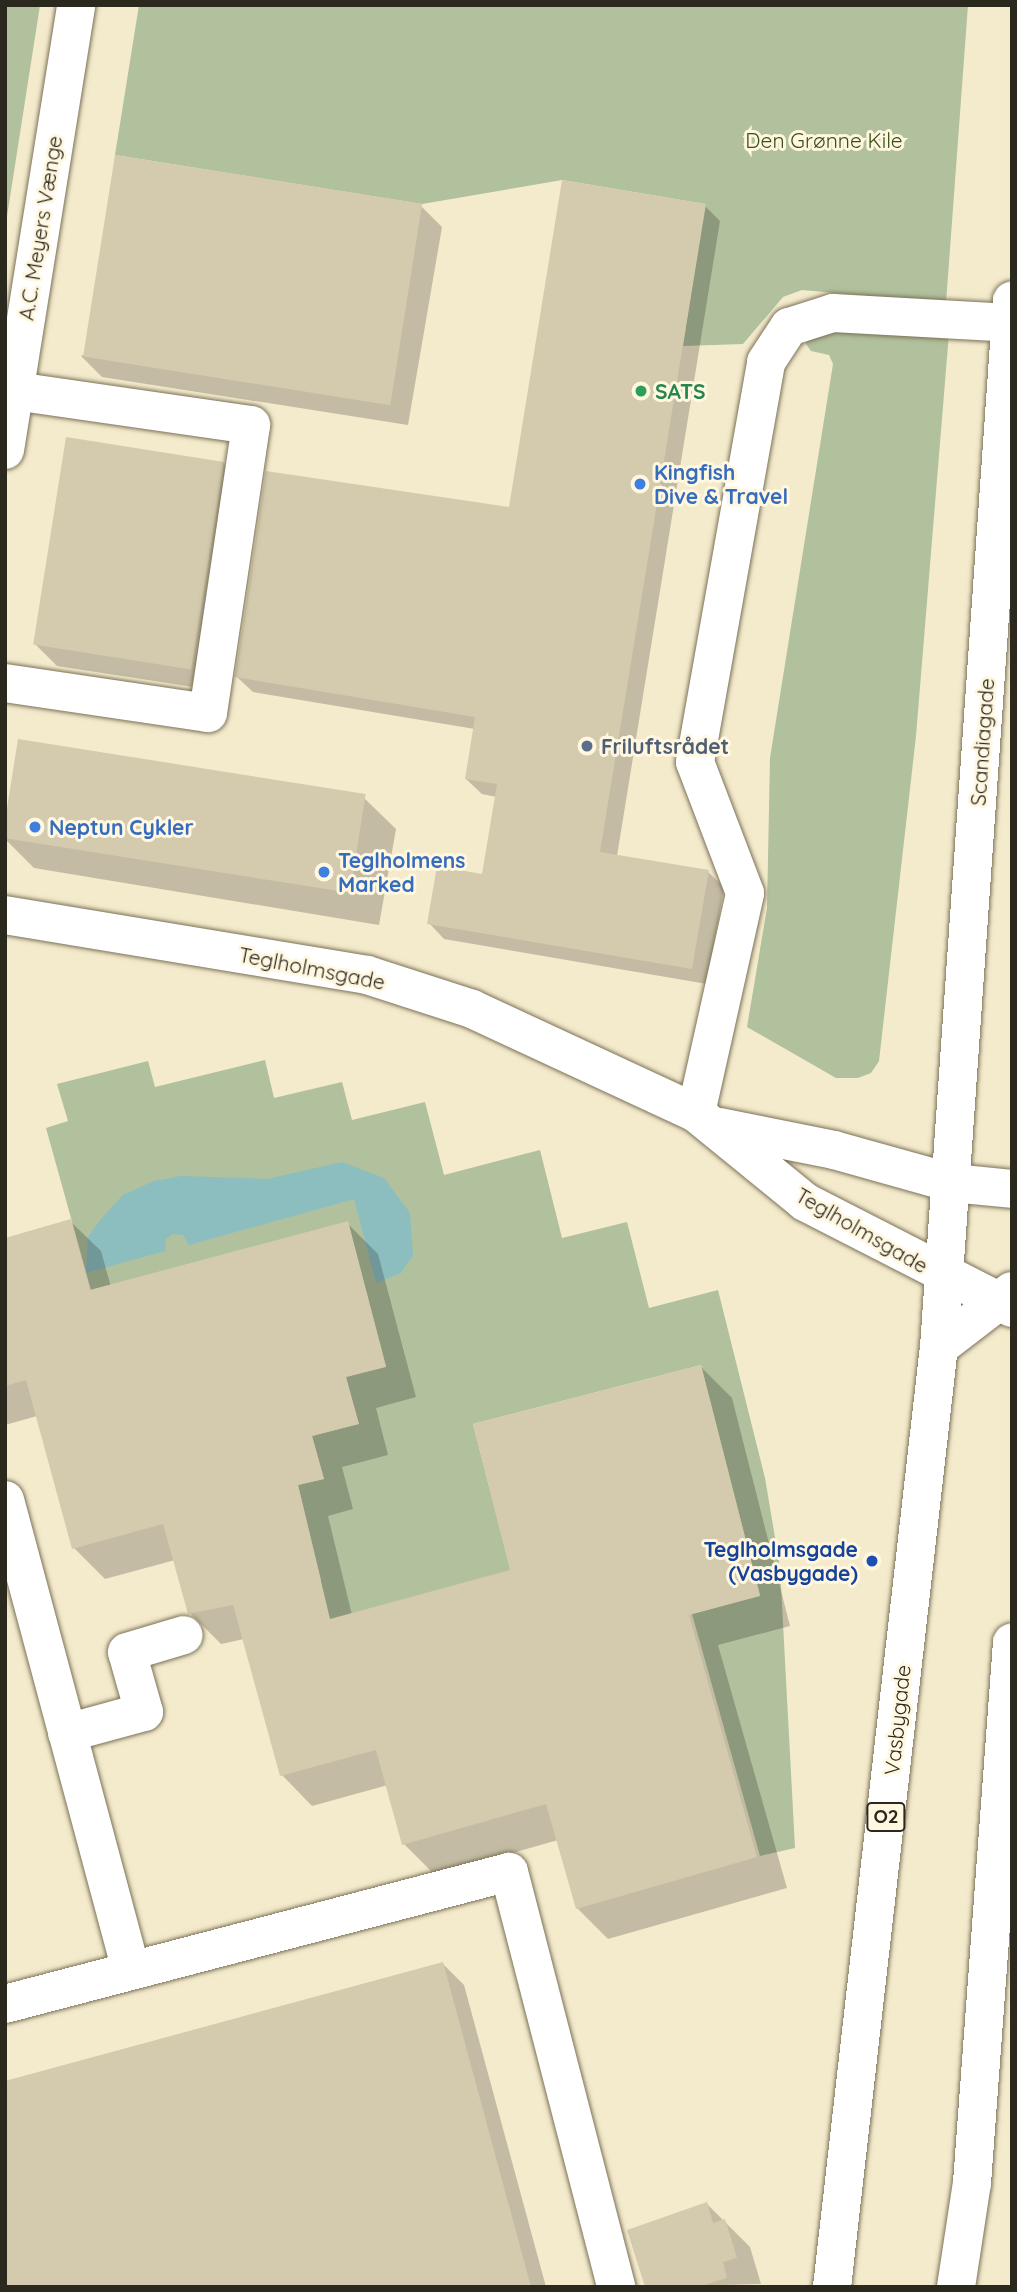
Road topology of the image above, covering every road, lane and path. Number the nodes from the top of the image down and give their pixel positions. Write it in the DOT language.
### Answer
graph roads {
  1 [pos="76,5"];
  2 [pos="1011,312"];
  3 [pos="15,391"];
  4 [pos="5,450"];
  5 [pos="5,683"];
  6 [pos="5,915"];
  7 [pos="707,1120"];
  8 [pos="952,1183"];
  9 [pos="1012,1189"];
  10 [pos="945,1278"];
  11 [pos="1006,1300"];
  12 [pos="939,1347"];
  13 [pos="5,1500"];
  14 [pos="184,1636"];
  15 [pos="1012,1642"];
  16 [pos="67,1733"];
  17 [pos="131,1970"];
  18 [pos="5,2004"];
  19 [pos="616,2287"];
  20 [pos="832,2287"];
  21 [pos="956,2287"];
  1 -- 3 [label="street, A.C. Meyers Vænge"];
  2 -- 7 [label="street"];
  2 -- 8 [label="street, Scandiagade"];
  3 -- 4 [label="street, A.C. Meyers Vænge"];
  3 -- 5 [label="street"];
  6 -- 7 [label="street, Teglholmsgade"];
  7 -- 8 [label="street, Teglholmsgade"];
  7 -- 10 [label="street, Teglholmsgade"];
  8 -- 9 [label="street, Teglholmsgade"];
  8 -- 10 [label="street, Scandiagade"];
  10 -- 11 [label="street, Teglholmsgade"];
  10 -- 12 [label="street, Vasbygade"];
  11 -- 12 [label="street"];
  12 -- 20 [label="street, Vasbygade / O2"];
  13 -- 16 [label="street"];
  14 -- 16 [label="street"];
  15 -- 21 [label="street"];
  16 -- 17 [label="street"];
  17 -- 18 [label="street"];
  17 -- 19 [label="street"];
}
